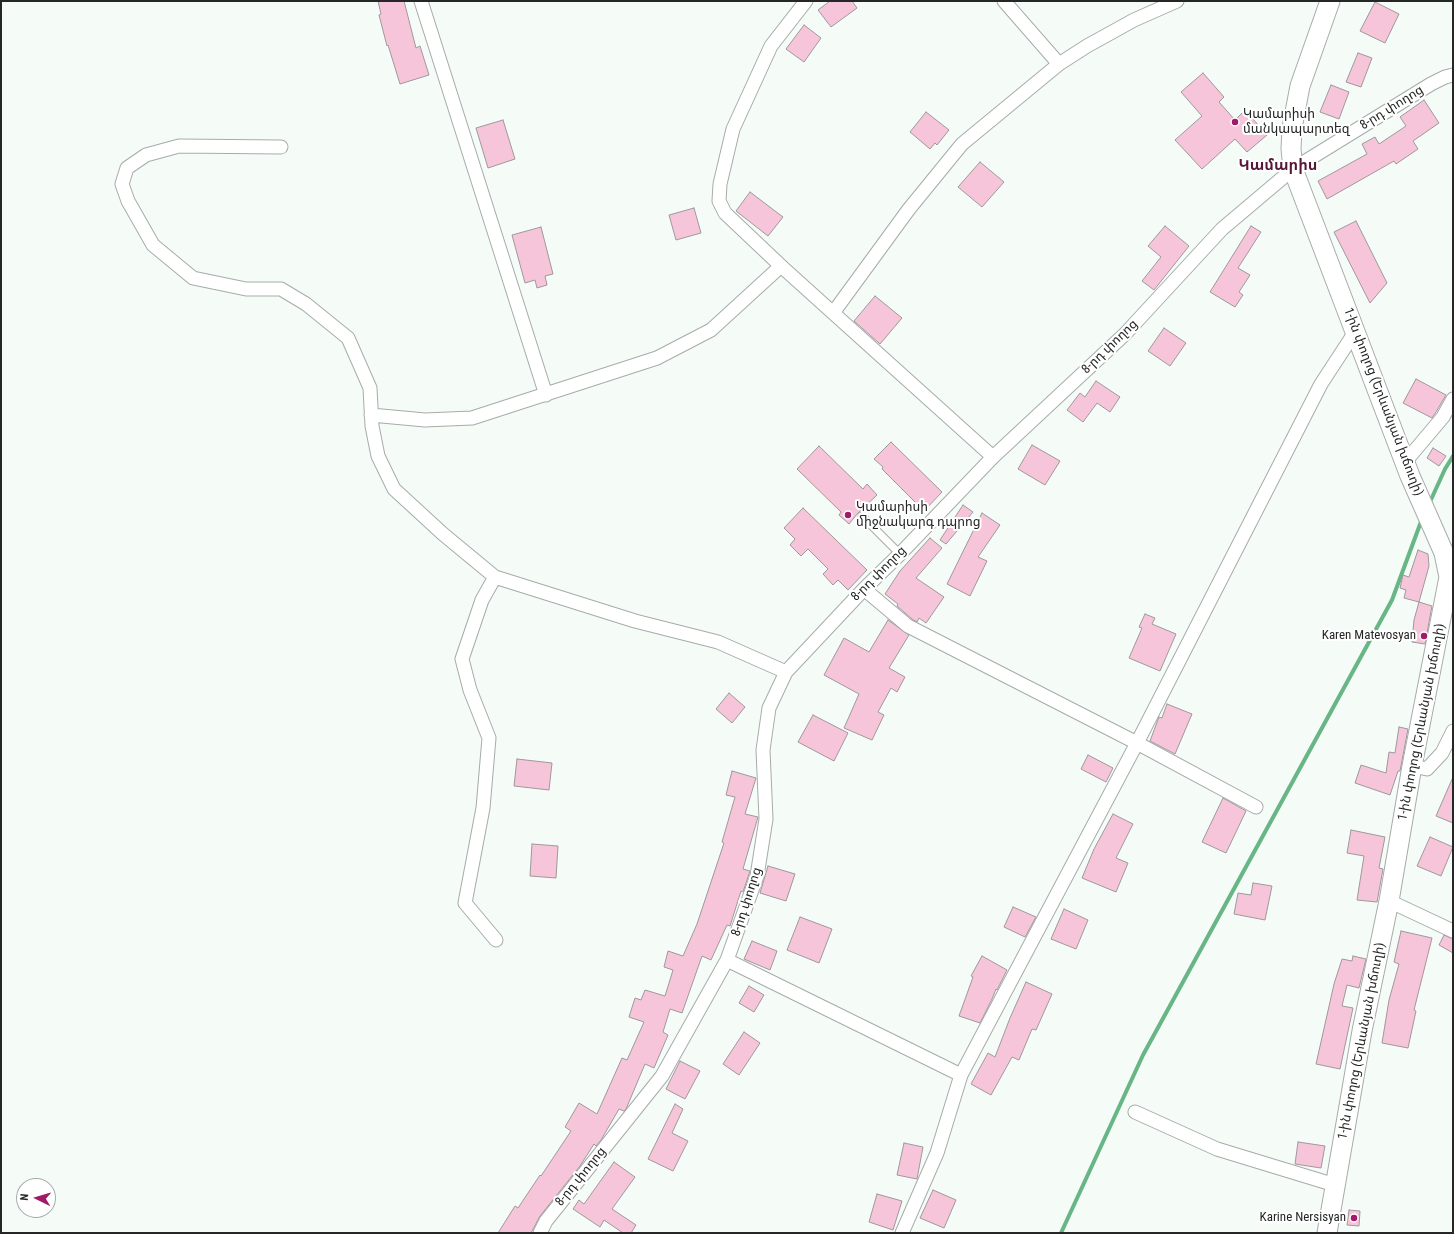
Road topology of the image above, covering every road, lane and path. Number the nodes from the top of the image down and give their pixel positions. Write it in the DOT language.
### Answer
graph roads {
  1 [pos="421,1"];
  2 [pos="806,1"];
  3 [pos="1004,1"];
  4 [pos="1177,1"];
  5 [pos="1330,1"];
  6 [pos="1059,64"];
  7 [pos="1453,75"];
  8 [pos="281,147"];
  9 [pos="1293,169"];
  10 [pos="781,266"];
  11 [pos="833,313"];
  12 [pos="1356,332"];
  13 [pos="546,395"];
  14 [pos="1453,399"];
  15 [pos="371,415"];
  16 [pos="993,458"];
  17 [pos="1408,469"];
  18 [pos="862,516"];
  19 [pos="900,554"];
  20 [pos="495,577"];
  21 [pos="864,589"];
  22 [pos="786,672"];
  23 [pos="1453,731"];
  24 [pos="1137,743"];
  25 [pos="1412,766"];
  26 [pos="1256,806"];
  27 [pos="1389,901"];
  28 [pos="1453,931"];
  29 [pos="496,940"];
  30 [pos="727,960"];
  31 [pos="961,1075"];
  32 [pos="1135,1112"];
  33 [pos="1335,1185"];
  34 [pos="540,1233"];
  35 [pos="902,1233"];
  36 [pos="1327,1233"];
  1 -- 13 [label="street"];
  2 -- 10 [label="street"];
  3 -- 6 [label="street"];
  4 -- 6 [label="street"];
  5 -- 9 [label="main road, 1-ին փողոց (Երևանյան խճուղի)"];
  6 -- 11 [label="street"];
  7 -- 9 [label="street, 8-րդ փողոց"];
  8 -- 15 [label="street"];
  9 -- 12 [label="main road, 1-ին փողոց (Երևանյան խճուղի)"];
  9 -- 16 [label="street, 8-րդ փողոց"];
  10 -- 11 [label="street"];
  10 -- 13 [label="street"];
  11 -- 16 [label="street"];
  12 -- 17 [label="main road, 1-ին փողոց (Երևանյան խճուղի)"];
  12 -- 24 [label="street"];
  13 -- 15 [label="street"];
  14 -- 17 [label="street"];
  15 -- 20 [label="street"];
  16 -- 19 [label="street, 8-րդ փողոց"];
  17 -- 25 [label="main road, 1-ին փողոց (Երևանյան խճուղի)"];
  18 -- 19 [label="lane"];
  19 -- 21 [label="street, 8-րդ փողոց"];
  20 -- 22 [label="street"];
  20 -- 29 [label="street"];
  21 -- 22 [label="street, 8-րդ փողոց"];
  21 -- 24 [label="street"];
  22 -- 30 [label="street, 8-րդ փողոց"];
  23 -- 25 [label="street"];
  24 -- 26 [label="street"];
  24 -- 31 [label="street"];
  25 -- 27 [label="main road, 1-ին փողոց (Երևանյան խճուղի)"];
  27 -- 28 [label="street"];
  27 -- 33 [label="main road, 1-ին փողոց (Երևանյան խճուղի)"];
  30 -- 31 [label="street"];
  30 -- 34 [label="street, 8-րդ փողոց"];
  31 -- 35 [label="street"];
  32 -- 33 [label="street"];
  33 -- 36 [label="main road, 1-ին փողոց (Երևանյան խճուղի)"];
}
